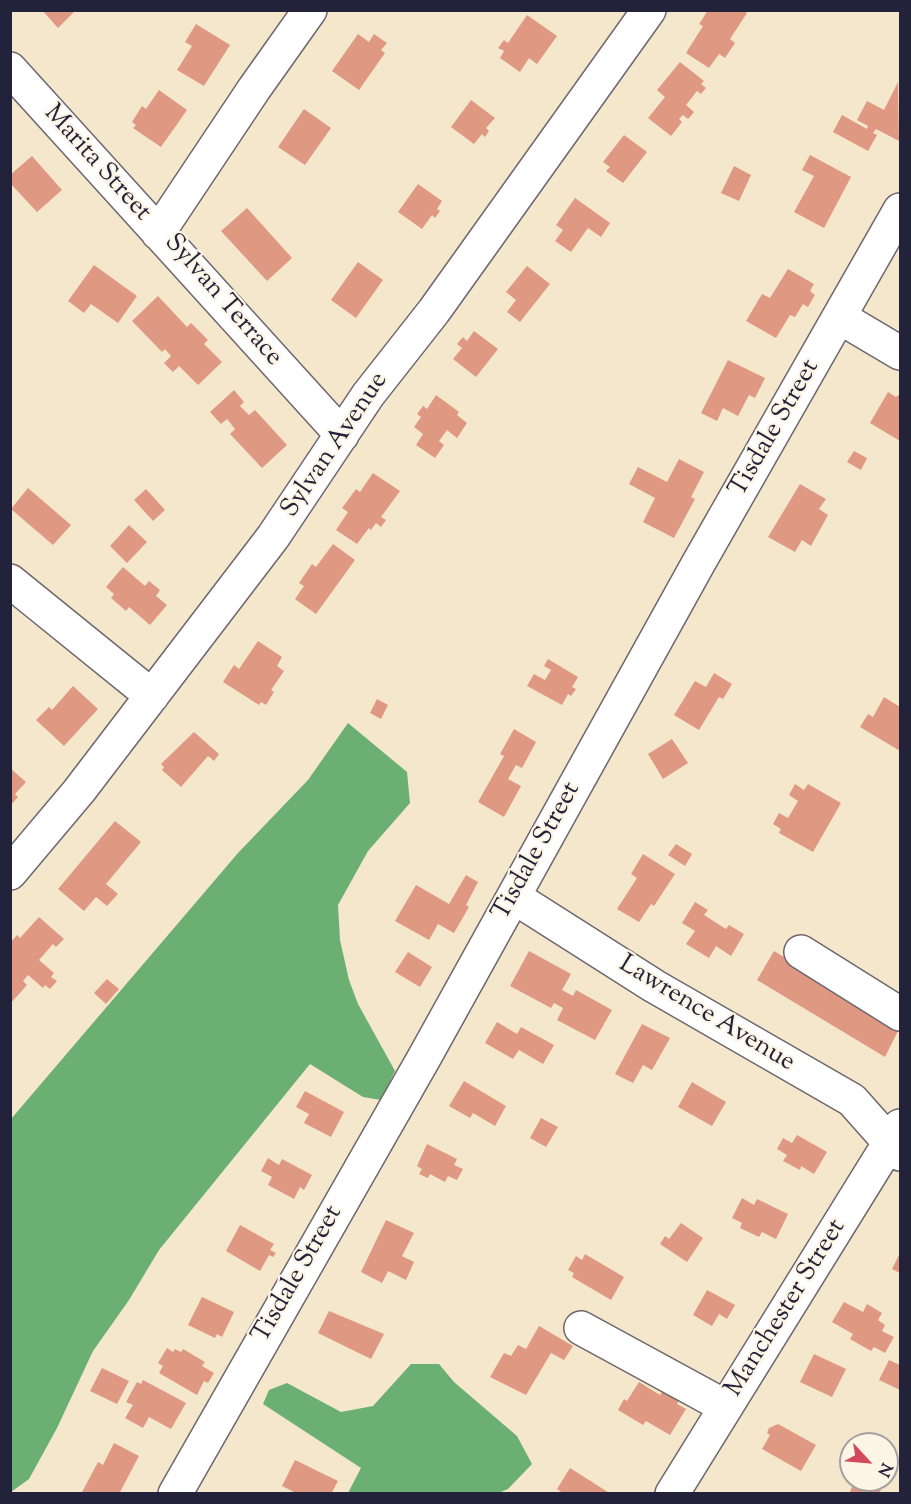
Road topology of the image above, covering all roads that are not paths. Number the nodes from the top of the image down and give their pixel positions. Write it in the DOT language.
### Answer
graph roads {
  1 [pos="310,10"];
  2 [pos="649,10"];
  3 [pos="10,69"];
  4 [pos="900,210"];
  5 [pos="158,233"];
  6 [pos="841,318"];
  7 [pos="900,353"];
  8 [pos="342,435"];
  9 [pos="10,581"];
  10 [pos="152,696"];
  11 [pos="10,873"];
  12 [pos="514,897"];
  13 [pos="801,952"];
  14 [pos="900,1014"];
  15 [pos="897,1141"];
  16 [pos="581,1328"];
  17 [pos="726,1407"];
  18 [pos="683,1490"];
  19 [pos="175,1494"];
  1 -- 5 [label="street, Sylvan Terrace"];
  2 -- 8 [label="street, Sylvan Avenue"];
  3 -- 5 [label="street, Marita Street"];
  4 -- 6 [label="street, Tisdale Street"];
  5 -- 8 [label="street, Sylvan Terrace"];
  6 -- 7 [label="street"];
  6 -- 12 [label="street, Tisdale Street"];
  8 -- 10 [label="street, Sylvan Avenue"];
  9 -- 10 [label="street"];
  10 -- 11 [label="street, Sylvan Avenue"];
  12 -- 15 [label="street, Lawrence Avenue"];
  12 -- 19 [label="street, Tisdale Street"];
  13 -- 14 [label="street"];
  15 -- 17 [label="street, Manchester Street"];
  16 -- 17 [label="street"];
  17 -- 18 [label="street, Manchester Street"];
}
